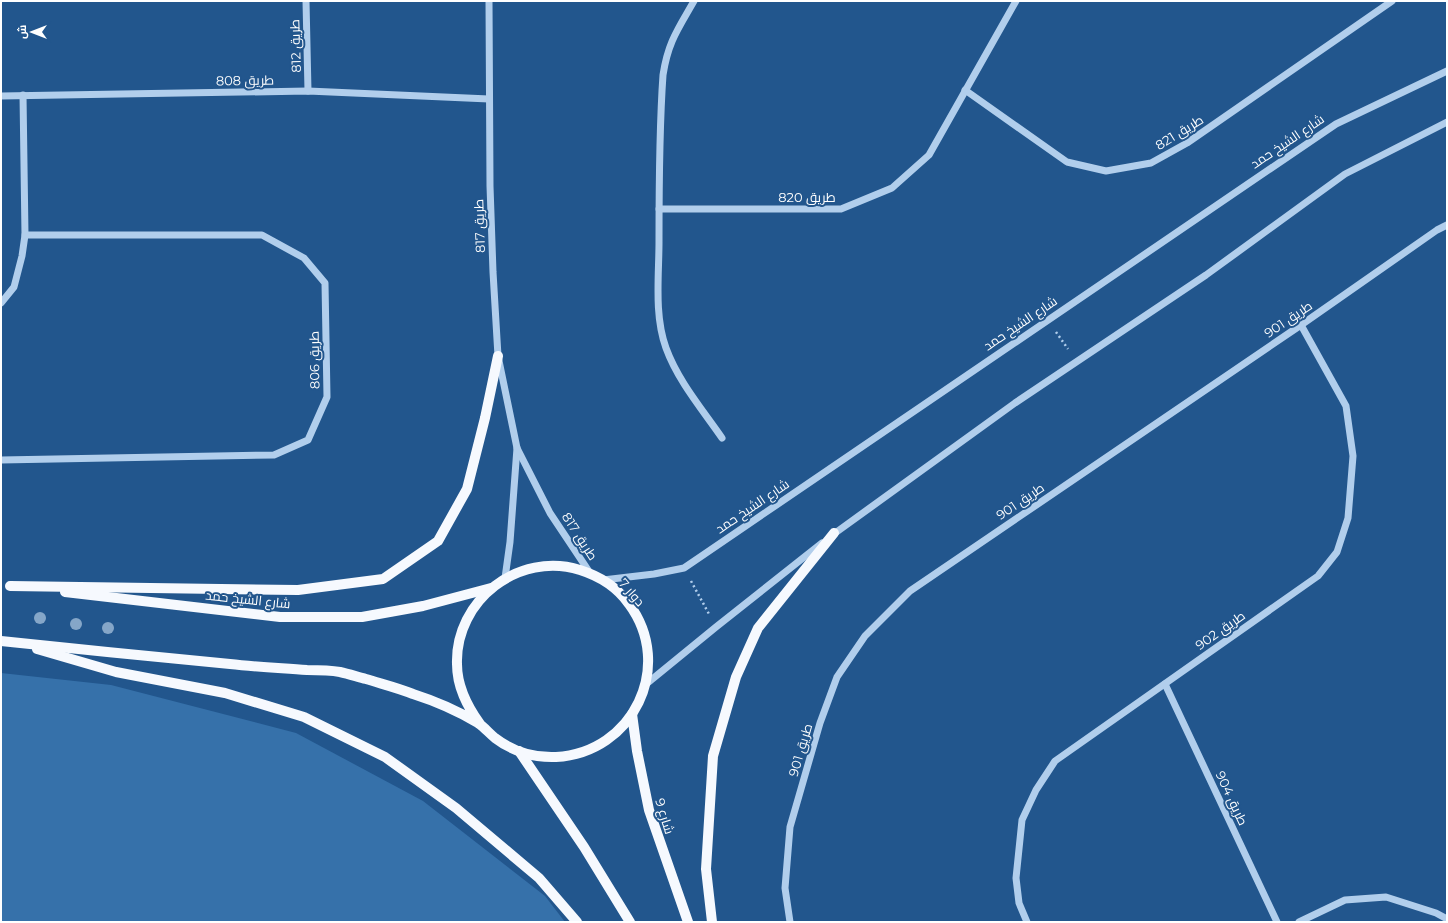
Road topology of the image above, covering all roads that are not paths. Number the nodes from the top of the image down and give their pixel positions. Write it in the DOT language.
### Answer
graph roads {
  1 [pos="306,1"];
  2 [pos="489,1"];
  3 [pos="694,1"];
  4 [pos="1016,1"];
  5 [pos="1392,1"];
  6 [pos="1447,71"];
  7 [pos="965,90"];
  8 [pos="308,91"];
  9 [pos="23,95"];
  10 [pos="1,96"];
  11 [pos="489,99"];
  12 [pos="1447,122"];
  13 [pos="659,209"];
  14 [pos="1447,225"];
  15 [pos="25,235"];
  16 [pos="1,303"];
  17 [pos="1301,325"];
  18 [pos="498,356"];
  19 [pos="722,438"];
  20 [pos="517,448"];
  21 [pos="1,460"];
  22 [pos="834,533"];
  23 [pos="590,573"];
  24 [pos="505,578"];
  25 [pos="603,580"];
  26 [pos="5,585"];
  27 [pos="490,588"];
  28 [pos="6,641"];
  29 [pos="1165,684"];
  30 [pos="645,685"];
  31 [pos="632,714"];
  32 [pos="480,724"];
  33 [pos="519,751"];
  34 [pos="1447,919"];
  35 [pos="577,922"];
  36 [pos="630,922"];
  37 [pos="688,922"];
  38 [pos="712,922"];
  39 [pos="790,922"];
  40 [pos="1027,922"];
  41 [pos="1277,922"];
  42 [pos="1299,922"];
  1 -- 8 [label="street, طريق 812"];
  2 -- 11 [label="street, طريق 817"];
  3 -- 13 [label="street"];
  4 -- 7 [label="street, طريق 820"];
  5 -- 7 [label="street, طريق 821"];
  6 -- 25 [label="street, شارع الشيخ حمد"];
  7 -- 13 [label="street, طريق 820"];
  8 -- 9 [label="street, طريق 808"];
  8 -- 11 [label="street, طريق 808"];
  9 -- 10 [label="street, طريق 808"];
  9 -- 15 [label="street"];
  11 -- 18 [label="street, طريق 817"];
  12 -- 22 [label="street"];
  13 -- 19 [label="street"];
  14 -- 17 [label="street, طريق 901"];
  15 -- 16 [label="street"];
  15 -- 21 [label="street, طريق 806"];
  17 -- 29 [label="street, طريق 902"];
  17 -- 39 [label="street, طريق 901"];
  18 -- 20 [label="street, طريق 817"];
  18 -- 26 [label="main road"];
  20 -- 23 [label="street, طريق 817"];
  20 -- 24 [label="street, طريق 817"];
  22 -- 30 [label="street"];
  22 -- 38 [label="main road"];
  23 -- 24 [label="main road, دوار 7"];
  23 -- 25 [label="main road, دوار 7"];
  24 -- 27 [label="main road, دوار 7"];
  25 -- 30 [label="main road, دوار 7"];
  26 -- 27 [label="main road, شارع الشيخ حمد"];
  27 -- 32 [label="main road, دوار 7"];
  28 -- 32 [label="main road"];
  28 -- 35 [label="main road"];
  29 -- 40 [label="street, طريق 902"];
  29 -- 41 [label="street, طريق 904"];
  30 -- 31 [label="main road, دوار 7"];
  31 -- 33 [label="main road, دوار 7"];
  31 -- 37 [label="main road, شارع 9"];
  32 -- 33 [label="main road, دوار 7"];
  33 -- 36 [label="main road"];
  34 -- 42 [label="street"];
}
